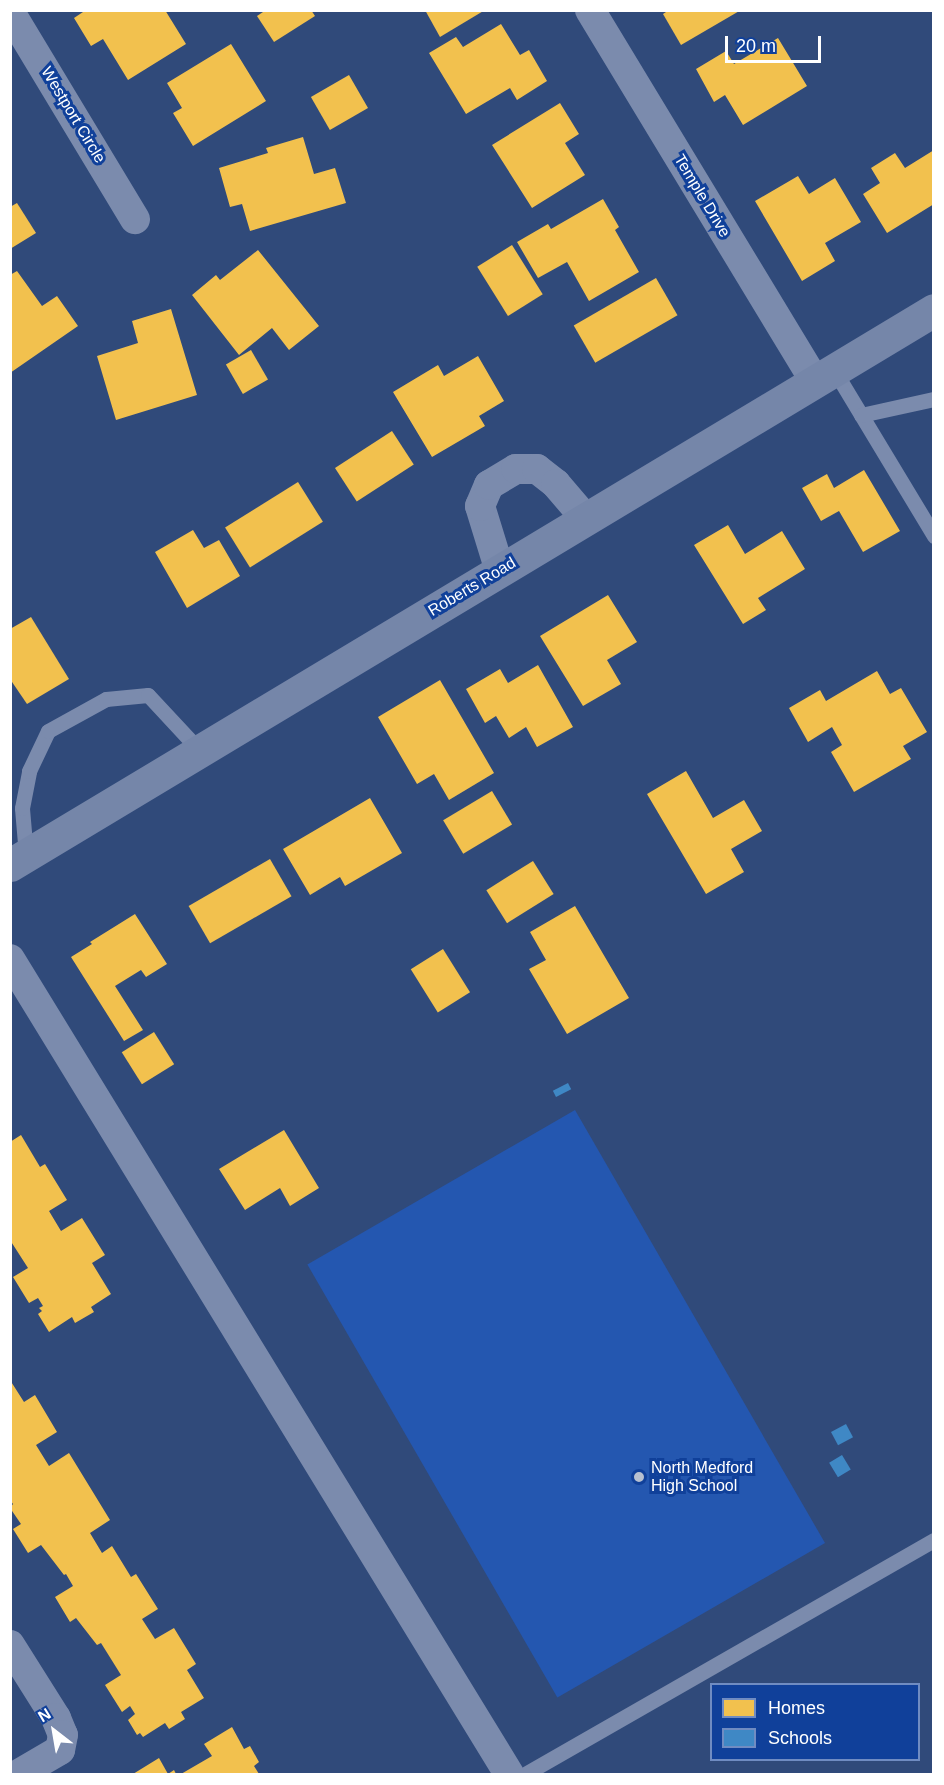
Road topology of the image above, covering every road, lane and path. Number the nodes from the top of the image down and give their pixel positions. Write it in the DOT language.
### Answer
graph roads {
  1 [pos="590,10"];
  2 [pos="10,12"];
  3 [pos="135,219"];
  4 [pos="933,310"];
  5 [pos="824,376"];
  6 [pos="933,399"];
  7 [pos="861,415"];
  8 [pos="586,519"];
  9 [pos="933,536"];
  10 [pos="500,571"];
  11 [pos="200,751"];
  12 [pos="18,860"];
  13 [pos="10,959"];
  14 [pos="933,1540"];
  15 [pos="10,1645"];
  16 [pos="19,1774"];
  17 [pos="509,1774"];
  18 [pos="525,1774"];
  1 -- 5 [label="street, Temple Drive"];
  2 -- 3 [label="street, Westport Circle"];
  4 -- 5 [label="street, Roberts Road"];
  5 -- 7 [label="lane"];
  5 -- 8 [label="street, Roberts Road"];
  6 -- 7 [label="lane"];
  7 -- 9 [label="lane"];
  8 -- 10 [label="street, Roberts Road"];
  8 -- 10 [label="street"];
  10 -- 11 [label="street, Roberts Road"];
  11 -- 12 [label="street, Roberts Road"];
  11 -- 12 [label="lane"];
  13 -- 17 [label="street"];
  14 -- 18 [label="lane"];
  15 -- 16 [label="street"];
}
